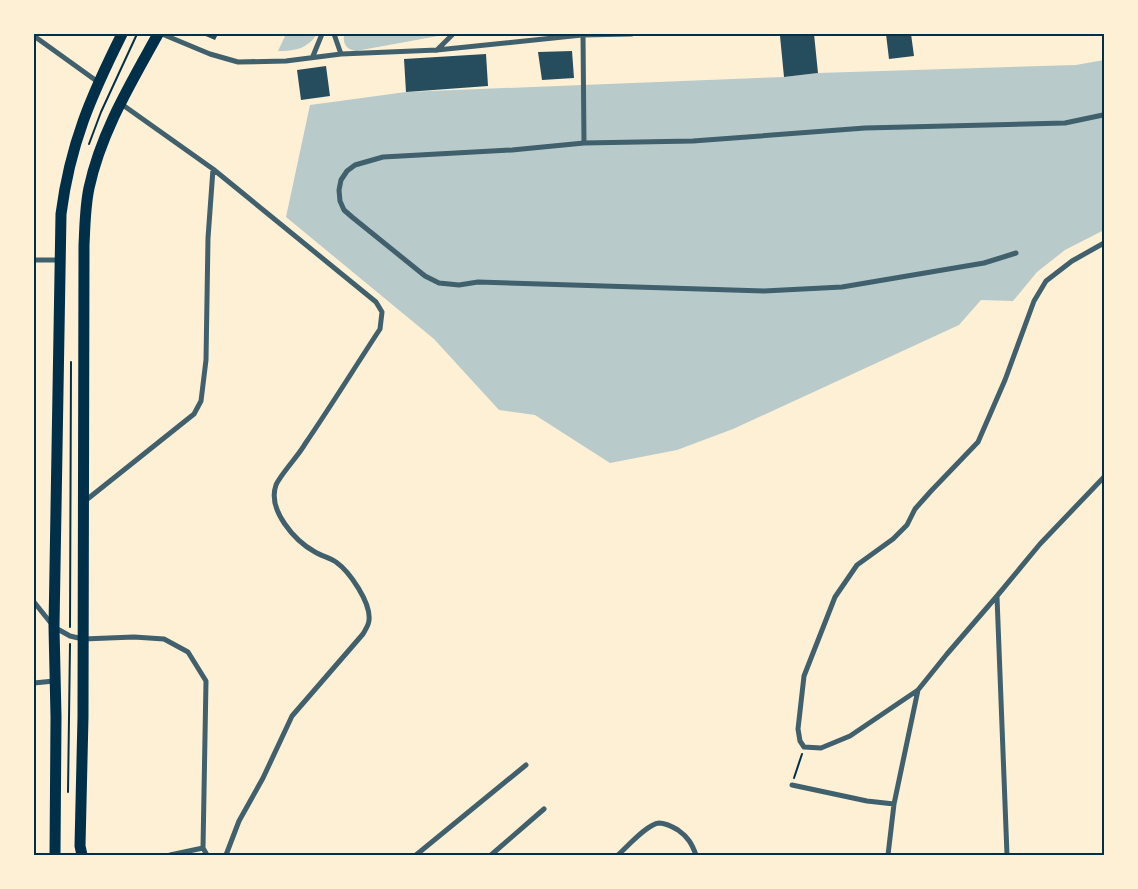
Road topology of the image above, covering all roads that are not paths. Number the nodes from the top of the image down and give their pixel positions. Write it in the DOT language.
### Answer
graph roads {
  1 [pos="122,34"];
  2 [pos="158,34"];
  3 [pos="162,34"];
  4 [pos="322,34"];
  5 [pos="334,34"];
  6 [pos="453,34"];
  7 [pos="582,34"];
  8 [pos="632,34"];
  9 [pos="34,36"];
  10 [pos="437,50"];
  11 [pos="341,54"];
  12 [pos="313,56"];
  13 [pos="98,82"];
  14 [pos="120,103"];
  15 [pos="1103,115"];
  16 [pos="584,143"];
  17 [pos="213,169"];
  18 [pos="1104,243"];
  19 [pos="1016,253"];
  20 [pos="34,260"];
  21 [pos="59,260"];
  22 [pos="1104,477"];
  23 [pos="83,503"];
  24 [pos="997,596"];
  25 [pos="34,602"];
  26 [pos="54,627"];
  27 [pos="83,639"];
  28 [pos="55,681"];
  29 [pos="34,683"];
  30 [pos="918,690"];
  31 [pos="526,765"];
  32 [pos="792,785"];
  33 [pos="894,804"];
  34 [pos="544,809"];
  35 [pos="203,848"];
  36 [pos="423,850"];
  37 [pos="55,855"];
  38 [pos="82,855"];
  39 [pos="170,855"];
  40 [pos="208,855"];
  41 [pos="226,855"];
  42 [pos="416,855"];
  43 [pos="427,855"];
  44 [pos="491,855"];
  45 [pos="618,855"];
  46 [pos="696,855"];
  47 [pos="888,855"];
  48 [pos="1006,855"];
  1 -- 13 [label="main road"];
  2 -- 14 [label="main road"];
  3 -- 12 [label="street"];
  4 -- 12 [label="street"];
  5 -- 11 [label="street"];
  6 -- 10 [label="street"];
  7 -- 8 [label="street"];
  7 -- 10 [label="street"];
  7 -- 16 [label="street"];
  9 -- 13 [label="street"];
  10 -- 11 [label="street"];
  11 -- 12 [label="street"];
  13 -- 21 [label="main road"];
  14 -- 17 [label="street"];
  14 -- 23 [label="main road"];
  15 -- 16 [label="street"];
  16 -- 19 [label="street"];
  17 -- 23 [label="street"];
  17 -- 41 [label="street"];
  18 -- 30 [label="street"];
  20 -- 21 [label="street"];
  21 -- 26 [label="main road"];
  22 -- 24 [label="street"];
  23 -- 27 [label="main road"];
  24 -- 30 [label="street"];
  24 -- 48 [label="street"];
  25 -- 26 [label="street"];
  26 -- 27 [label="street"];
  26 -- 28 [label="main road"];
  27 -- 35 [label="street"];
  27 -- 38 [label="main road"];
  28 -- 29 [label="street"];
  28 -- 37 [label="main road"];
  30 -- 33 [label="street"];
  31 -- 36 [label="street"];
  32 -- 33 [label="street"];
  33 -- 47 [label="street"];
  34 -- 44 [label="street"];
  35 -- 39 [label="street"];
  35 -- 40 [label="street"];
  36 -- 42 [label="street"];
  36 -- 43 [label="street"];
  45 -- 46 [label="street"];
}
